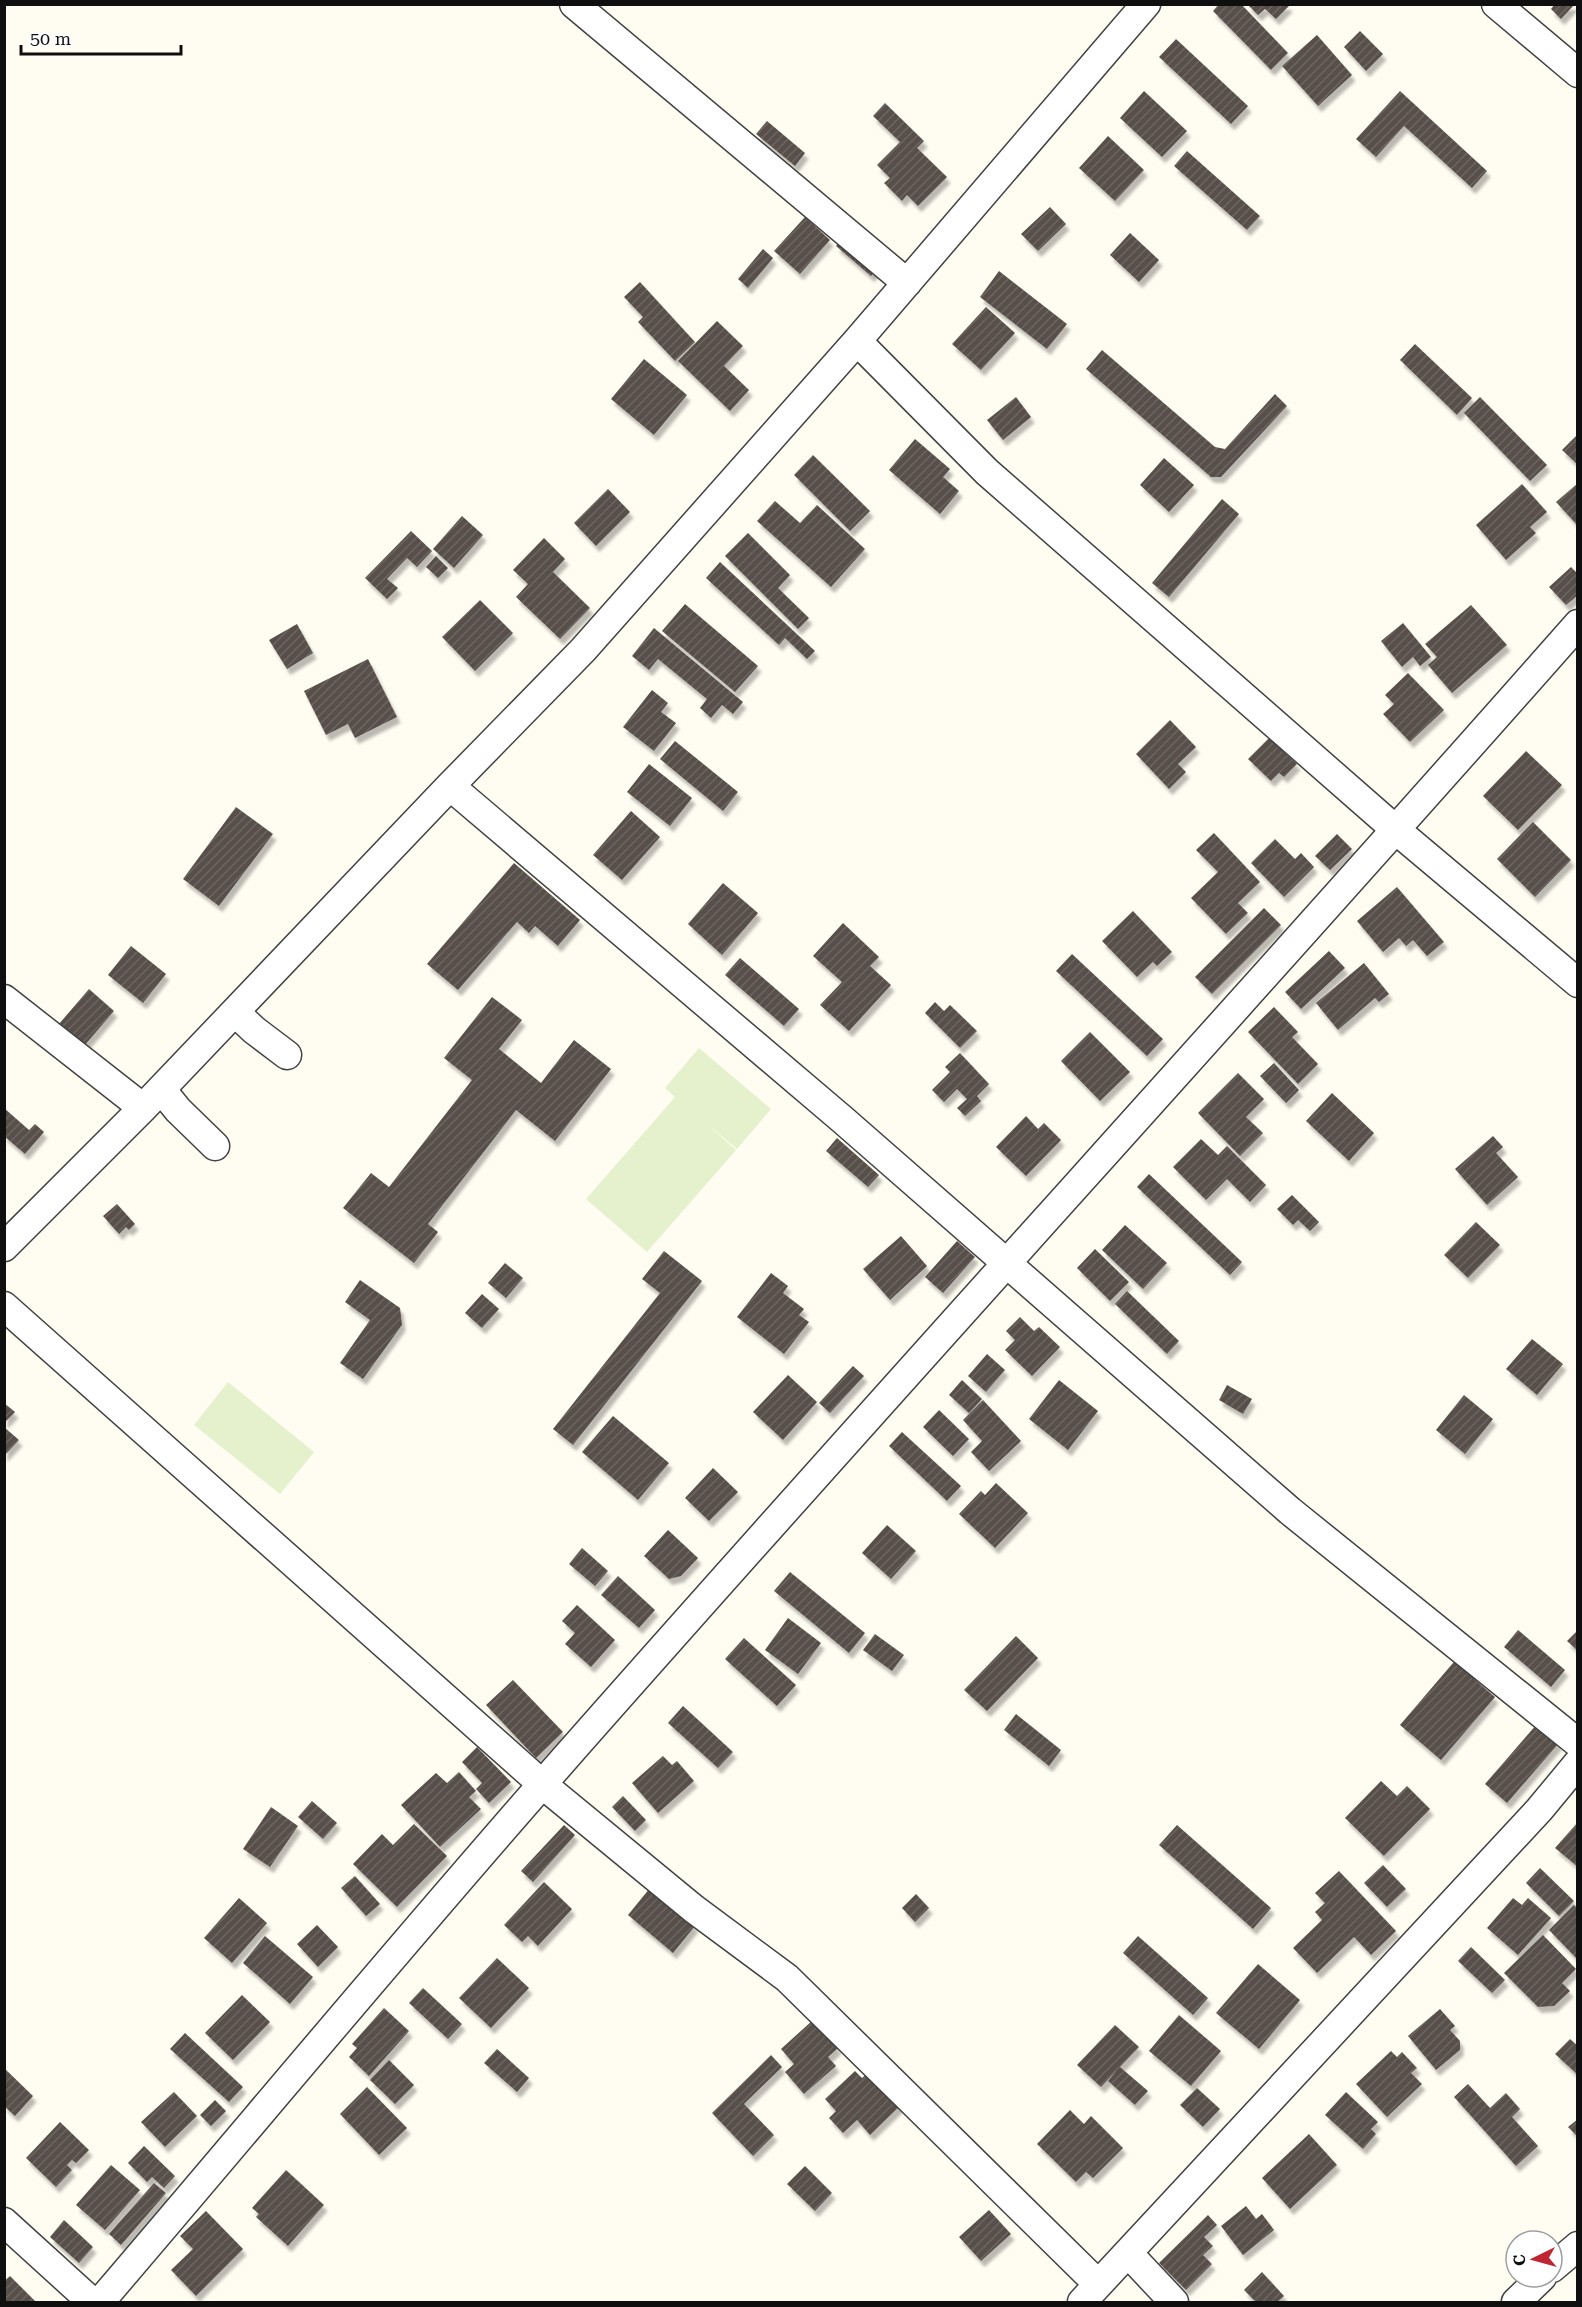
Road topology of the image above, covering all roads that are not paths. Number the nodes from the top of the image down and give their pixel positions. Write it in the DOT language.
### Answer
graph roads {
  1 [pos="574,4"];
  2 [pos="1146,4"];
  3 [pos="1496,4"];
  4 [pos="1578,73"];
  5 [pos="907,283"];
  6 [pos="857,341"];
  7 [pos="1578,624"];
  8 [pos="450,786"];
  9 [pos="1396,830"];
  10 [pos="1578,983"];
  11 [pos="4,999"];
  12 [pos="235,1012"];
  13 [pos="287,1055"];
  14 [pos="152,1099"];
  15 [pos="215,1146"];
  16 [pos="4,1247"];
  17 [pos="1005,1263"];
  18 [pos="4,1306"];
  19 [pos="1578,1743"];
  20 [pos="1578,1763"];
  21 [pos="542,1784"];
  22 [pos="4,2222"];
  23 [pos="1578,2246"];
  24 [pos="1128,2253"];
  25 [pos="1564,2258"];
  26 [pos="1530,2289"];
  27 [pos="1090,2293"];
  28 [pos="92,2302"];
  29 [pos="100,2302"];
  30 [pos="1174,2302"];
  31 [pos="1516,2302"];
  1 -- 5 [label="street"];
  2 -- 5 [label="street"];
  3 -- 4 [label="street"];
  5 -- 6 [label="street"];
  6 -- 8 [label="street"];
  6 -- 9 [label="street"];
  7 -- 9 [label="street"];
  8 -- 12 [label="street"];
  8 -- 17 [label="street"];
  9 -- 10 [label="street"];
  9 -- 17 [label="street"];
  11 -- 14 [label="street"];
  12 -- 13 [label="street"];
  12 -- 14 [label="street"];
  14 -- 15 [label="street"];
  14 -- 16 [label="street"];
  17 -- 19 [label="street"];
  17 -- 21 [label="street"];
  18 -- 21 [label="street"];
  20 -- 24 [label="street"];
  21 -- 27 [label="street"];
  21 -- 29 [label="street"];
  22 -- 28 [label="street"];
  23 -- 25 [label="street"];
  24 -- 27 [label="street"];
  24 -- 30 [label="street"];
  26 -- 31 [label="street"];
}
